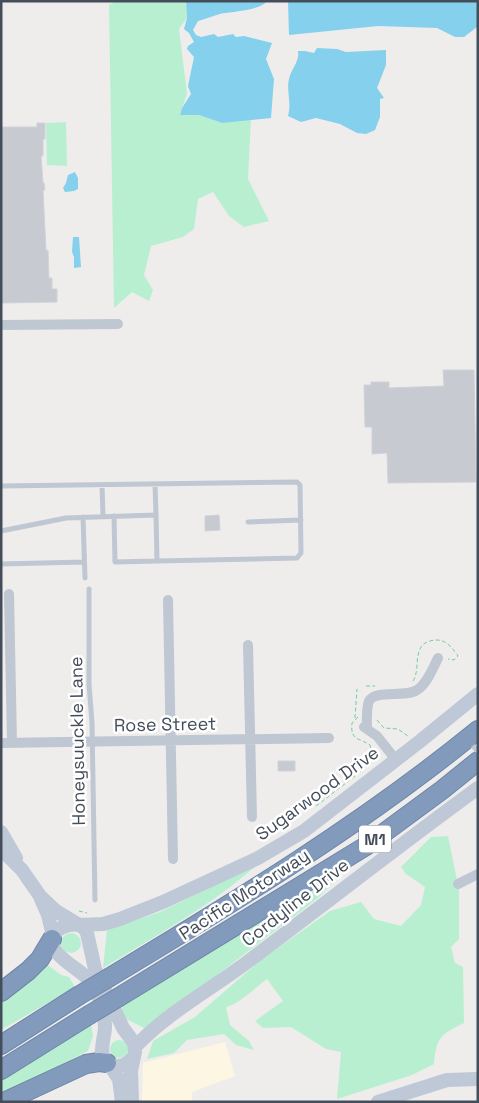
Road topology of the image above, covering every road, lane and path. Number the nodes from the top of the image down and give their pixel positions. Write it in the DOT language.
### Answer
graph roads {
  1 [pos="118,324"];
  2 [pos="1,325"];
  3 [pos="155,484"];
  4 [pos="1,486"];
  5 [pos="102,486"];
  6 [pos="156,515"];
  7 [pos="103,516"];
  8 [pos="114,516"];
  9 [pos="83,517"];
  10 [pos="301,520"];
  11 [pos="248,522"];
  12 [pos="1,531"];
  13 [pos="157,561"];
  14 [pos="84,562"];
  15 [pos="1,564"];
  16 [pos="84,578"];
  17 [pos="89,589"];
  18 [pos="9,594"];
  19 [pos="168,600"];
  20 [pos="248,645"];
  21 [pos="438,658"];
  22 [pos="410,684"];
  23 [pos="366,686"];
  24 [pos="378,686"];
  25 [pos="357,689"];
  26 [pos="478,694"];
  27 [pos="358,717"];
  28 [pos="355,719"];
  29 [pos="377,720"];
  30 [pos="409,737"];
  31 [pos="250,738"];
  32 [pos="330,738"];
  33 [pos="171,740"];
  34 [pos="474,740"];
  35 [pos="92,741"];
  36 [pos="7,743"];
  37 [pos="373,760"];
  38 [pos="396,760"];
  39 [pos="478,761"];
  40 [pos="478,788"];
  41 [pos="252,817"];
  42 [pos="1,832"];
  43 [pos="1,849"];
  44 [pos="172,859"];
  45 [pos="22,870"];
  46 [pos="478,874"];
  47 [pos="458,884"];
  48 [pos="40,896"];
  49 [pos="95,900"];
  50 [pos="77,925"];
  51 [pos="52,938"];
  52 [pos="1,992"];
  53 [pos="1,1045"];
  54 [pos="135,1052"];
  55 [pos="108,1063"];
  56 [pos="1,1070"];
  57 [pos="478,1079"];
  58 [pos="4,1102"];
  59 [pos="122,1102"];
  60 [pos="132,1102"];
  61 [pos="378,1102"];
  1 -- 2 [label="street"];
  3 -- 5 [label="lane"];
  3 -- 6 [label="lane"];
  3 -- 10 [label="lane"];
  4 -- 5 [label="lane"];
  5 -- 7 [label="lane"];
  6 -- 8 [label="lane"];
  6 -- 13 [label="lane"];
  7 -- 8 [label="lane"];
  7 -- 9 [label="lane"];
  8 -- 13 [label="lane"];
  9 -- 12 [label="lane"];
  9 -- 14 [label="lane"];
  10 -- 11 [label="lane"];
  10 -- 13 [label="lane"];
  14 -- 15 [label="lane"];
  14 -- 16 [label="lane"];
  17 -- 35 [label="lane, Honeysuuckle Lane"];
  18 -- 36 [label="street"];
  19 -- 33 [label="street"];
  20 -- 31 [label="street"];
  21 -- 22 [label="path"];
  21 -- 38 [label="street"];
  23 -- 24 [label="path"];
  25 -- 28 [label="path"];
  26 -- 38 [label="street, Sugarwood Drive"];
  27 -- 28 [label="path"];
  28 -- 37 [label="path"];
  29 -- 30 [label="path"];
  31 -- 32 [label="street, Rose Street"];
  31 -- 33 [label="street, Rose Street"];
  31 -- 41 [label="street"];
  33 -- 35 [label="street, Rose Street"];
  33 -- 44 [label="street"];
  34 -- 53 [label="highway, Pacific Motorway / M1, bridge"];
  35 -- 36 [label="street, Rose Street"];
  35 -- 49 [label="lane, Honeysuuckle Lane"];
  38 -- 50 [label="street, Sugarwood Drive"];
  39 -- 56 [label="highway, Pacific Motorway / M1, bridge"];
  40 -- 54 [label="street, Cordyline Drive"];
  42 -- 45 [label="street"];
  43 -- 45 [label="street"];
  45 -- 48 [label="street"];
  46 -- 47 [label="street"];
  48 -- 50 [label="street"];
  48 -- 51 [label="street"];
  50 -- 51 [label="street"];
  50 -- 54 [label="street"];
  51 -- 52 [label="highway"];
  51 -- 55 [label="street"];
  54 -- 55 [label="street, Cordyline Drive"];
  54 -- 60 [label="street"];
  55 -- 58 [label="highway"];
  55 -- 59 [label="street"];
  57 -- 61 [label="street"];
}
